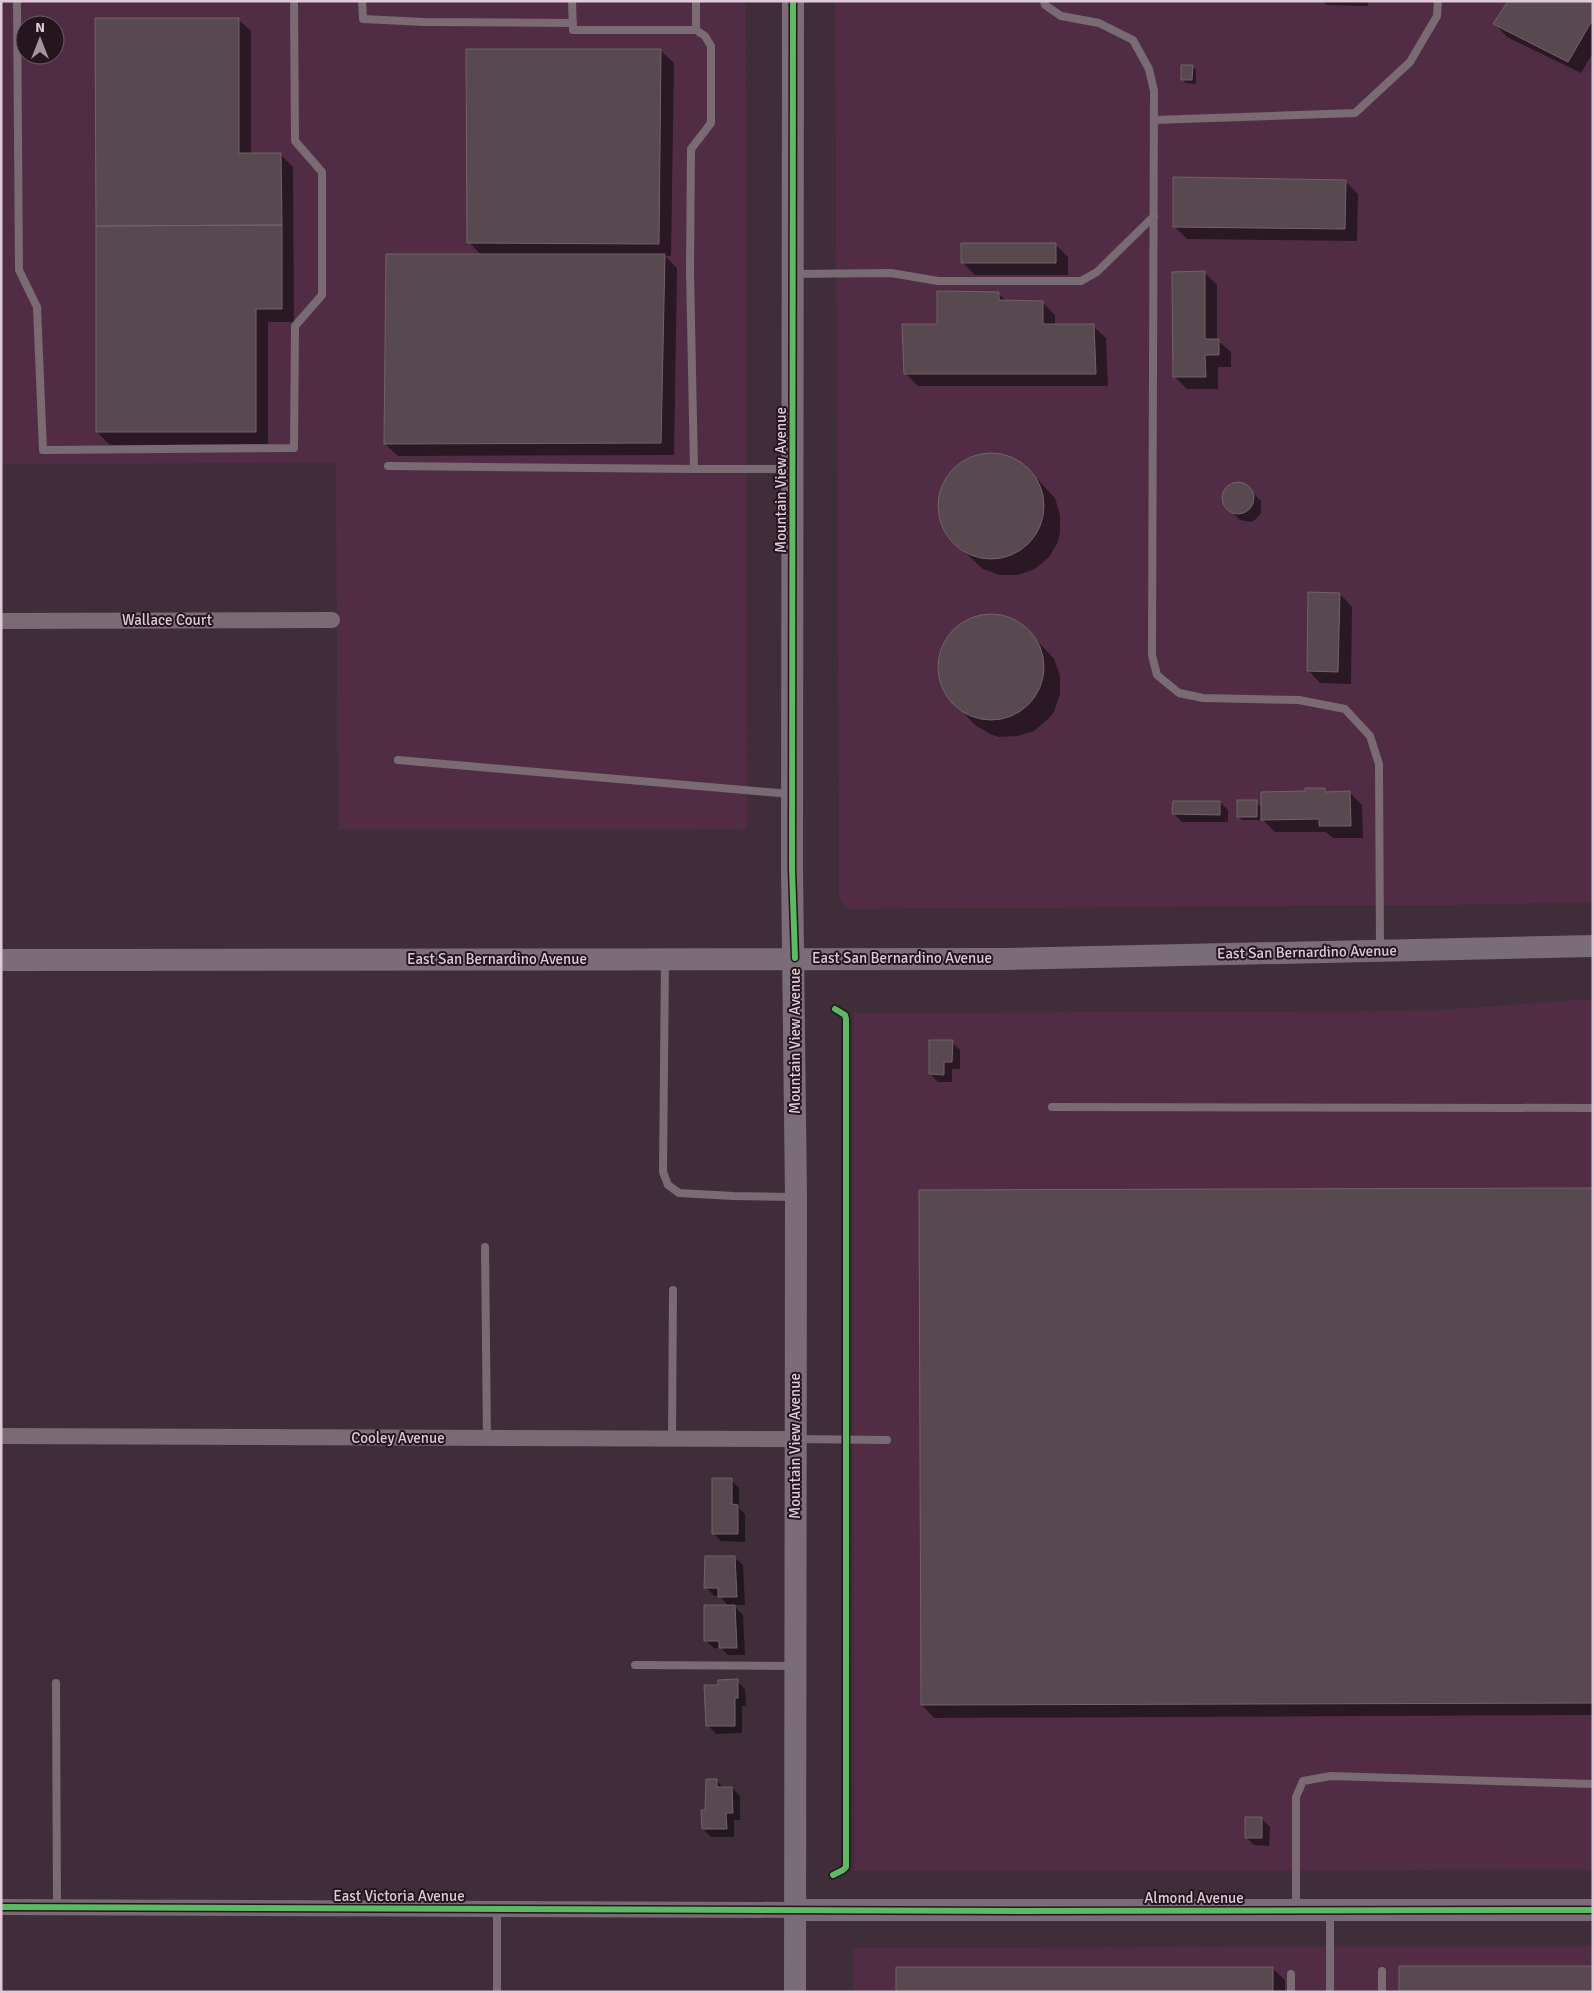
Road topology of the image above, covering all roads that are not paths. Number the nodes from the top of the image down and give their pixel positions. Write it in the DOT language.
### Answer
graph roads {
  1 [pos="17,1"];
  2 [pos="294,1"];
  3 [pos="362,1"];
  4 [pos="572,1"];
  5 [pos="696,1"];
  6 [pos="793,1"];
  7 [pos="1044,1"];
  8 [pos="1438,1"];
  9 [pos="573,23"];
  10 [pos="696,30"];
  11 [pos="1154,120"];
  12 [pos="1154,216"];
  13 [pos="794,274"];
  14 [pos="388,466"];
  15 [pos="694,469"];
  16 [pos="794,469"];
  17 [pos="332,620"];
  18 [pos="1,621"];
  19 [pos="398,760"];
  20 [pos="793,794"];
  21 [pos="1593,946"];
  22 [pos="1380,951"];
  23 [pos="665,958"];
  24 [pos="795,958"];
  25 [pos="1,960"];
  26 [pos="1052,1107"];
  27 [pos="1593,1108"];
  28 [pos="796,1197"];
  29 [pos="485,1247"];
  30 [pos="673,1290"];
  31 [pos="1,1436"];
  32 [pos="488,1438"];
  33 [pos="672,1438"];
  34 [pos="795,1438"];
  35 [pos="887,1440"];
  36 [pos="635,1665"];
  37 [pos="795,1666"];
  38 [pos="56,1683"];
  39 [pos="1593,1784"];
  40 [pos="1,1907"];
  41 [pos="57,1907"];
  42 [pos="497,1908"];
  43 [pos="796,1910"];
  44 [pos="1296,1910"];
  45 [pos="1330,1910"];
  46 [pos="1593,1910"];
  47 [pos="1382,1971"];
  48 [pos="1291,1974"];
  49 [pos="497,1992"];
  50 [pos="796,1992"];
  51 [pos="1291,1992"];
  52 [pos="1330,1992"];
  53 [pos="1382,1992"];
  1 -- 2 [label="lane"];
  3 -- 9 [label="lane"];
  4 -- 9 [label="lane"];
  5 -- 10 [label="lane"];
  6 -- 13 [label="main road, Mountain View Avenue"];
  7 -- 11 [label="lane"];
  8 -- 11 [label="lane"];
  9 -- 10 [label="lane"];
  10 -- 15 [label="lane"];
  11 -- 12 [label="lane"];
  12 -- 13 [label="lane"];
  12 -- 22 [label="lane"];
  13 -- 16 [label="main road, Mountain View Avenue"];
  14 -- 15 [label="lane"];
  15 -- 16 [label="lane"];
  16 -- 20 [label="main road, Mountain View Avenue"];
  17 -- 18 [label="street, Wallace Court"];
  19 -- 20 [label="lane"];
  20 -- 24 [label="main road, Mountain View Avenue"];
  21 -- 22 [label="main road, East San Bernardino Avenue"];
  22 -- 24 [label="main road, East San Bernardino Avenue"];
  23 -- 24 [label="main road, East San Bernardino Avenue"];
  23 -- 25 [label="main road, East San Bernardino Avenue"];
  23 -- 28 [label="lane"];
  24 -- 28 [label="main road, Mountain View Avenue"];
  26 -- 27 [label="lane"];
  28 -- 34 [label="main road, Mountain View Avenue"];
  29 -- 32 [label="lane"];
  30 -- 33 [label="lane"];
  31 -- 32 [label="street, Cooley Avenue"];
  32 -- 33 [label="street, Cooley Avenue"];
  33 -- 34 [label="street, Cooley Avenue"];
  34 -- 35 [label="lane"];
  34 -- 37 [label="main road, Mountain View Avenue"];
  36 -- 37 [label="lane"];
  37 -- 43 [label="main road, Mountain View Avenue"];
  38 -- 41 [label="lane"];
  39 -- 44 [label="lane"];
  40 -- 41 [label="street, East Victoria Avenue"];
  41 -- 42 [label="street, East Victoria Avenue"];
  42 -- 43 [label="street, East Victoria Avenue"];
  42 -- 49 [label="lane"];
  43 -- 44 [label="main road, Almond Avenue"];
  43 -- 50 [label="main road, Mountain View Avenue"];
  44 -- 45 [label="main road, Almond Avenue"];
  45 -- 46 [label="main road, Almond Avenue"];
  45 -- 52 [label="lane"];
  47 -- 53 [label="lane"];
  48 -- 51 [label="lane"];
}
